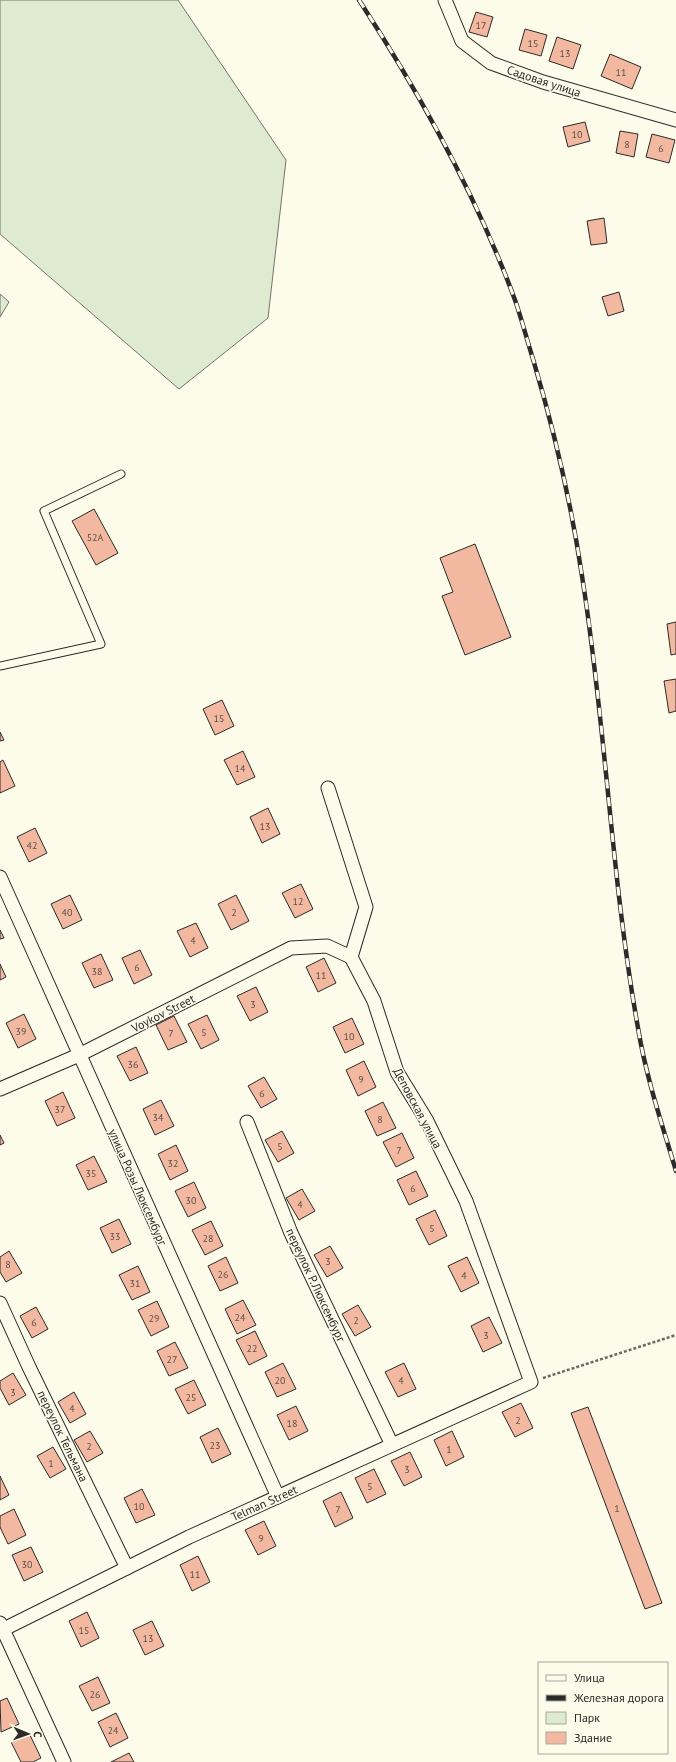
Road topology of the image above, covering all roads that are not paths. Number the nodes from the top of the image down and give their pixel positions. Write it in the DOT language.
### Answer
graph roads {
  1 [pos="445,0"];
  2 [pos="676,120"];
  3 [pos="120,474"];
  4 [pos="0,666"];
  5 [pos="328,788"];
  6 [pos="0,876"];
  7 [pos="351,957"];
  8 [pos="79,1055"];
  9 [pos="0,1089"];
  10 [pos="247,1122"];
  11 [pos="0,1303"];
  12 [pos="531,1382"];
  13 [pos="392,1445"];
  14 [pos="278,1497"];
  15 [pos="127,1568"];
  16 [pos="1,1628"];
  17 [pos="64,1762"];
  1 -- 2 [label="street, Садовая улица"];
  3 -- 4 [label="lane"];
  5 -- 7 [label="street"];
  6 -- 8 [label="street, улица Розы Люксембург"];
  7 -- 8 [label="street, Voykov Street"];
  7 -- 12 [label="street, Деповская улица"];
  8 -- 9 [label="street, Voykov Street"];
  8 -- 14 [label="street, улица Розы Люксембург"];
  10 -- 13 [label="street, переулок Р.Люксембург"];
  11 -- 15 [label="street, переулок Тельмана"];
  12 -- 13 [label="street, Telman Street"];
  13 -- 14 [label="street, Telman Street"];
  14 -- 15 [label="street, Telman Street"];
  15 -- 16 [label="street, Telman Street"];
  16 -- 17 [label="street"];
}
